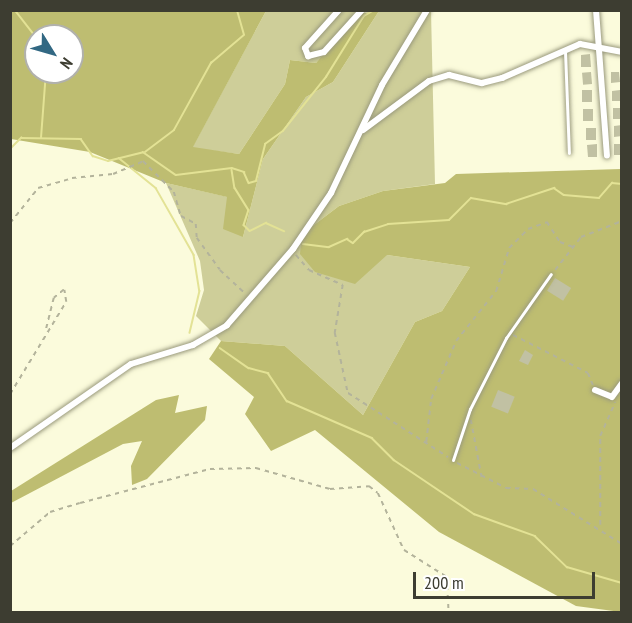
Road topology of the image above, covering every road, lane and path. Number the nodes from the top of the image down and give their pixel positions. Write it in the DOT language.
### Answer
graph roads {
  1 [pos="339,10"];
  2 [pos="362,10"];
  3 [pos="427,10"];
  4 [pos="596,10"];
  5 [pos="599,45"];
  6 [pos="565,50"];
  7 [pos="621,52"];
  8 [pos="360,132"];
  9 [pos="570,153"];
  10 [pos="607,156"];
  11 [pos="621,221"];
  12 [pos="10,224"];
  13 [pos="573,247"];
  14 [pos="292,249"];
  15 [pos="551,274"];
  16 [pos="249,300"];
  17 [pos="46,330"];
  18 [pos="509,333"];
  19 [pos="621,383"];
  20 [pos="595,390"];
  21 [pos="10,394"];
  22 [pos="617,400"];
  23 [pos="470,409"];
  24 [pos="426,442"];
  25 [pos="10,448"];
  26 [pos="453,460"];
  27 [pos="482,478"];
  28 [pos="600,526"];
  29 [pos="621,544"];
  30 [pos="10,546"];
  31 [pos="449,612"];
  1 -- 2 [label="street"];
  3 -- 8 [label="street"];
  4 -- 5 [label="street"];
  5 -- 6 [label="street"];
  5 -- 7 [label="street"];
  5 -- 10 [label="street"];
  6 -- 8 [label="street"];
  6 -- 9 [label="lane"];
  8 -- 14 [label="street"];
  11 -- 13 [label="path"];
  12 -- 16 [label="path"];
  13 -- 15 [label="path"];
  13 -- 24 [label="path"];
  14 -- 16 [label="street"];
  14 -- 24 [label="path"];
  15 -- 18 [label="lane"];
  16 -- 25 [label="street"];
  17 -- 17 [label="path"];
  17 -- 21 [label="path"];
  18 -- 20 [label="path"];
  18 -- 23 [label="lane"];
  19 -- 20 [label="street"];
  22 -- 28 [label="path"];
  23 -- 26 [label="lane"];
  23 -- 27 [label="path"];
  24 -- 26 [label="path"];
  26 -- 27 [label="path"];
  27 -- 28 [label="path"];
  28 -- 29 [label="path"];
  30 -- 31 [label="path"];
}
